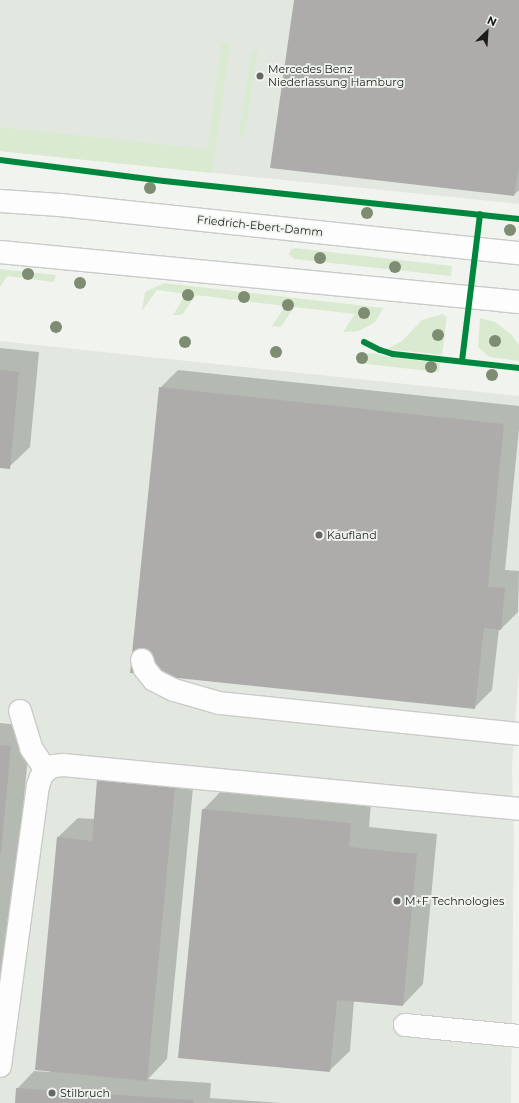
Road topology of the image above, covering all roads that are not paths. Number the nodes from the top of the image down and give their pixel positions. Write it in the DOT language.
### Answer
graph roads {
  1 [pos="0,201"];
  2 [pos="0,252"];
  3 [pos="519,254"];
  4 [pos="519,302"];
  5 [pos="142,660"];
  6 [pos="20,712"];
  7 [pos="519,734"];
  8 [pos="46,770"];
  9 [pos="519,809"];
  10 [pos="405,1024"];
  11 [pos="519,1036"];
  12 [pos="2,1038"];
  13 [pos="0,1066"];
  1 -- 3 [label="main road, Friedrich-Ebert-Damm"];
  2 -- 4 [label="main road"];
  5 -- 7 [label="main road"];
  6 -- 8 [label="main road"];
  8 -- 9 [label="main road"];
  8 -- 12 [label="main road"];
  10 -- 11 [label="main road"];
  12 -- 13 [label="main road"];
}
